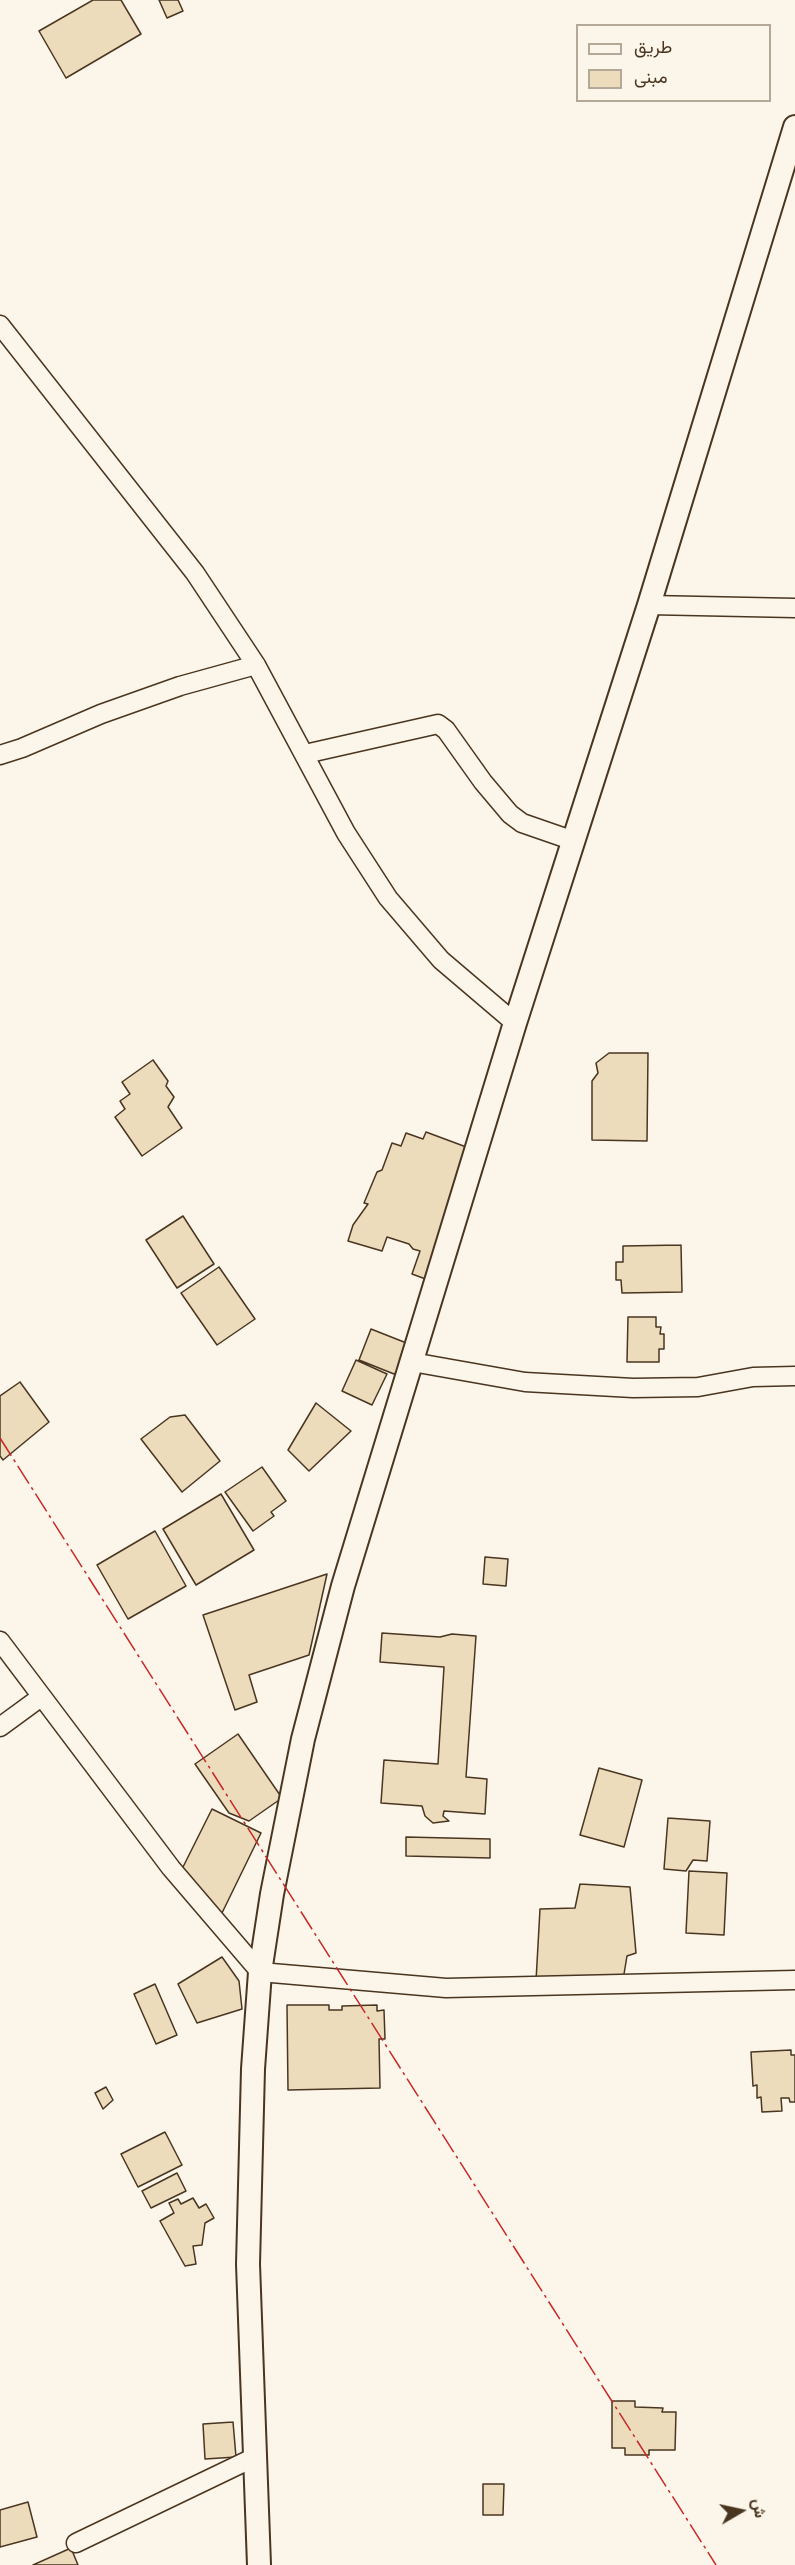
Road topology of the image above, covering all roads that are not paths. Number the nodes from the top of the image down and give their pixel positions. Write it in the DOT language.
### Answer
graph roads {
  1 [pos="795,127"];
  2 [pos="0,325"];
  3 [pos="648,605"];
  4 [pos="795,608"];
  5 [pos="255,665"];
  6 [pos="305,754"];
  7 [pos="0,755"];
  8 [pos="574,841"];
  9 [pos="515,1023"];
  10 [pos="412,1362"];
  11 [pos="795,1376"];
  12 [pos="0,1641"];
  13 [pos="41,1697"];
  14 [pos="0,1727"];
  15 [pos="260,1972"];
  16 [pos="795,1980"];
  17 [pos="255,2457"];
  18 [pos="76,2543"];
  19 [pos="259,2565"];
  1 -- 3 [label="street"];
  2 -- 5 [label="street"];
  3 -- 4 [label="street"];
  3 -- 8 [label="street"];
  5 -- 6 [label="street"];
  5 -- 7 [label="street"];
  6 -- 8 [label="street"];
  6 -- 9 [label="street"];
  8 -- 9 [label="street"];
  9 -- 10 [label="street"];
  10 -- 11 [label="street"];
  10 -- 15 [label="street"];
  12 -- 13 [label="street"];
  13 -- 14 [label="street"];
  13 -- 15 [label="street"];
  15 -- 16 [label="street"];
  15 -- 17 [label="street"];
  17 -- 18 [label="street"];
  17 -- 19 [label="street"];
}
